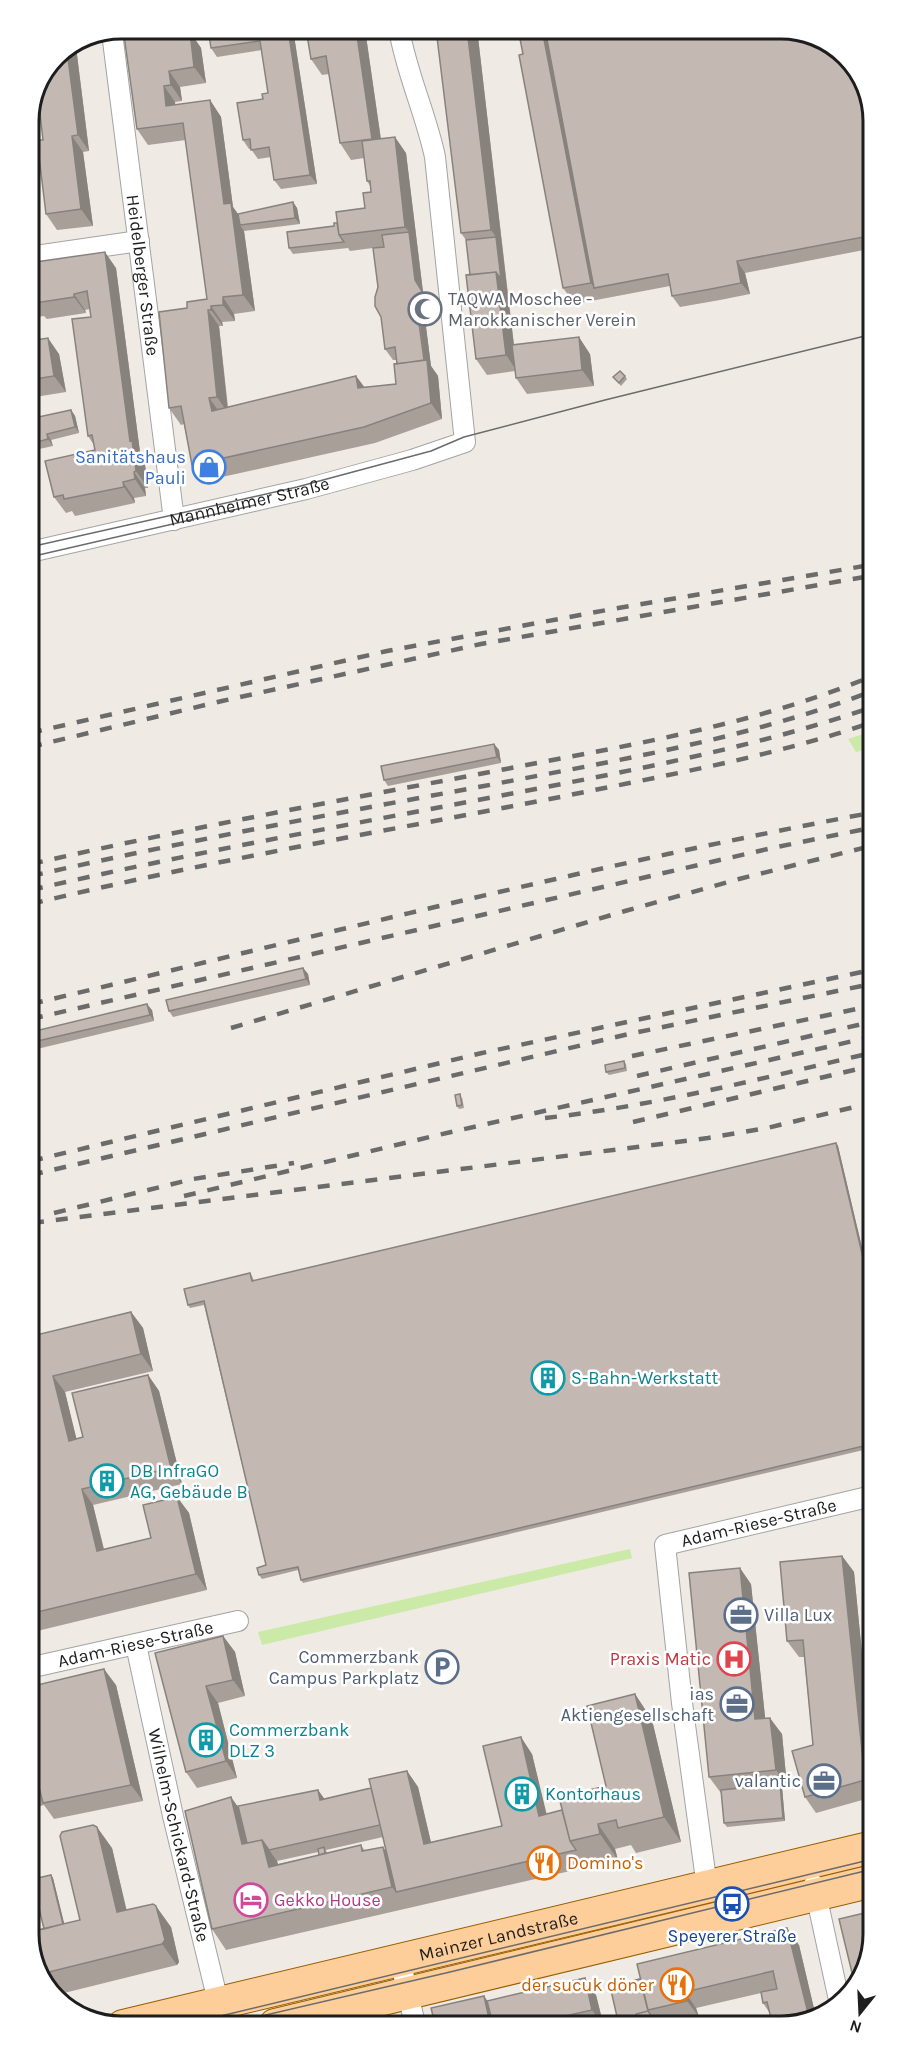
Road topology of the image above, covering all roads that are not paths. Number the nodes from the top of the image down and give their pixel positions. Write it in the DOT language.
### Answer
graph roads {
  1 [pos="402,39"];
  2 [pos="113,40"];
  3 [pos="139,241"];
  4 [pos="39,256"];
  5 [pos="174,520"];
  6 [pos="39,550"];
  7 [pos="863,1498"];
  8 [pos="238,1621"];
  9 [pos="136,1645"];
  10 [pos="39,1666"];
  11 [pos="863,1849"];
  12 [pos="809,1862"];
  13 [pos="863,1883"];
  14 [pos="707,1887"];
  15 [pos="816,1895"];
  16 [pos="400,1960"];
  17 [pos="835,1983"];
  18 [pos="408,1993"];
  19 [pos="222,2014"];
  20 [pos="206,2016"];
  21 [pos="312,2016"];
  22 [pos="413,2016"];
  1 -- 5 [label="street, Mannheimer Straße"];
  2 -- 3 [label="street, Heidelberger Straße"];
  3 -- 4 [label="street"];
  3 -- 5 [label="street, Heidelberger Straße"];
  5 -- 6 [label="street, Mannheimer Straße"];
  7 -- 14 [label="street, Adam-Riese-Straße"];
  8 -- 9 [label="street, Adam-Riese-Straße"];
  9 -- 10 [label="street, Adam-Riese-Straße"];
  9 -- 19 [label="street, Wilhelm-Schickard-Straße"];
  11 -- 12 [label="main road, Mainzer Landstraße"];
  12 -- 14 [label="main road, Mainzer Landstraße"];
  12 -- 15 [label="street"];
  13 -- 15 [label="main road, Mainzer Landstraße"];
  14 -- 16 [label="main road, Mainzer Landstraße"];
  15 -- 17 [label="street"];
  15 -- 18 [label="main road, Mainzer Landstraße"];
  16 -- 18 [label="street"];
  16 -- 19 [label="main road, Mainzer Landstraße"];
  18 -- 21 [label="main road, Mainzer Landstraße"];
  18 -- 22 [label="street"];
  19 -- 20 [label="main road, Mainzer Landstraße"];
}
